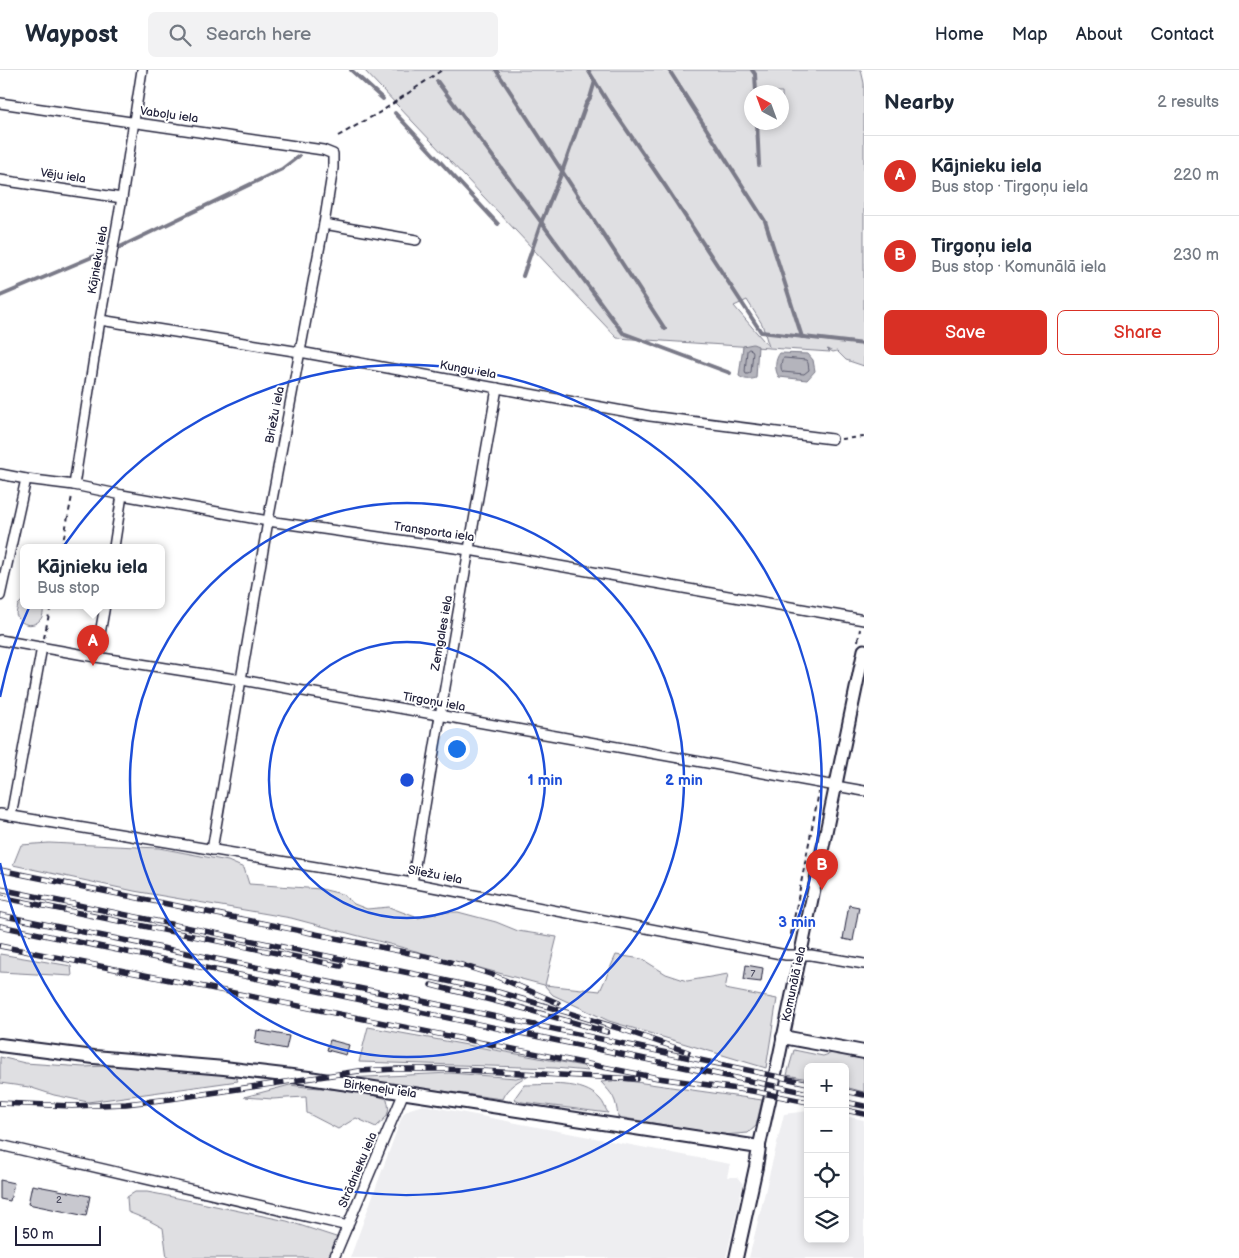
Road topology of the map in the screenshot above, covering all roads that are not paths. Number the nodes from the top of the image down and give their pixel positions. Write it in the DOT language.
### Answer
graph roads {
  1 [pos="142,70"];
  2 [pos="0,104"];
  3 [pos="134,122"];
  4 [pos="333,154"];
  5 [pos="0,180"];
  6 [pos="122,198"];
  7 [pos="324,224"];
  8 [pos="416,240"];
  9 [pos="100,320"];
  10 [pos="300,352"];
  11 [pos="497,388"];
  12 [pos="832,439"];
  13 [pos="0,474"];
  14 [pos="26,479"];
  15 [pos="74,485"];
  16 [pos="122,495"];
  17 [pos="268,521"];
  18 [pos="114,544"];
  19 [pos="469,550"];
  20 [pos="0,596"];
  21 [pos="104,609"];
  22 [pos="864,620"];
  23 [pos="0,640"];
  24 [pos="42,647"];
  25 [pos="864,650"];
  26 [pos="96,657"];
  27 [pos="242,680"];
  28 [pos="440,716"];
  29 [pos="835,786"];
  30 [pos="864,791"];
  31 [pos="0,814"];
  32 [pos="11,816"];
  33 [pos="212,850"];
  34 [pos="412,883"];
  35 [pos="800,955"];
  36 [pos="864,964"];
  37 [pos="783,1037"];
  38 [pos="0,1045"];
  39 [pos="864,1052"];
  40 [pos="404,1092"];
  41 [pos="0,1144"];
  42 [pos="759,1147"];
  43 [pos="348,1226"];
  44 [pos="334,1258"];
  45 [pos="736,1258"];
  1 -- 3 [label="street, Kājnieku iela"];
  2 -- 3 [label="street, Vaboļu iela"];
  3 -- 4 [label="street, Vaboļu iela"];
  3 -- 6 [label="street, Kājnieku iela"];
  4 -- 7 [label="street, Briežu iela"];
  5 -- 6 [label="street, Vēju iela"];
  6 -- 9 [label="street, Kājnieku iela"];
  7 -- 8 [label="street"];
  7 -- 10 [label="street, Briežu iela"];
  9 -- 10 [label="street, Kungu iela"];
  9 -- 15 [label="street, Kājnieku iela"];
  10 -- 11 [label="street, Kungu iela"];
  10 -- 17 [label="street, Briežu iela"];
  11 -- 12 [label="street, Kungu iela"];
  11 -- 19 [label="street, Zemgales iela"];
  13 -- 14 [label="street, Transporta iela"];
  14 -- 15 [label="street, Transporta iela"];
  14 -- 20 [label="street"];
  15 -- 16 [label="street, Transporta iela"];
  16 -- 17 [label="street, Transporta iela"];
  16 -- 18 [label="street"];
  17 -- 19 [label="street, Transporta iela"];
  17 -- 27 [label="street, Briežu iela"];
  19 -- 22 [label="street, Transporta iela"];
  19 -- 28 [label="street, Zemgales iela"];
  21 -- 26 [label="street"];
  23 -- 24 [label="street, Tirgoņu iela"];
  24 -- 26 [label="street, Tirgoņu iela"];
  24 -- 32 [label="street"];
  25 -- 29 [label="street, Komunālā iela"];
  26 -- 27 [label="street, Tirgoņu iela"];
  27 -- 28 [label="street, Tirgoņu iela"];
  27 -- 33 [label="street, Briežu iela"];
  28 -- 29 [label="street, Tirgoņu iela"];
  28 -- 34 [label="street, Zemgales iela"];
  29 -- 30 [label="street, Tirgoņu iela"];
  29 -- 35 [label="street, Komunālā iela"];
  31 -- 32 [label="street, Sliežu iela"];
  32 -- 33 [label="street, Sliežu iela"];
  33 -- 34 [label="street, Sliežu iela"];
  34 -- 35 [label="street, Sliežu iela"];
  35 -- 36 [label="street, Sliežu iela"];
  35 -- 37 [label="street, Komunālā iela"];
  37 -- 39 [label="main road"];
  37 -- 42 [label="street, Komunālā iela"];
  38 -- 40 [label="main road, Birķeneļu iela"];
  40 -- 42 [label="main road, Birķeneļu iela"];
  40 -- 43 [label="street, Strādnieku iela"];
  41 -- 43 [label="street"];
  42 -- 45 [label="main road, Komunālā iela"];
  43 -- 44 [label="street, Strādnieku iela"];
}
